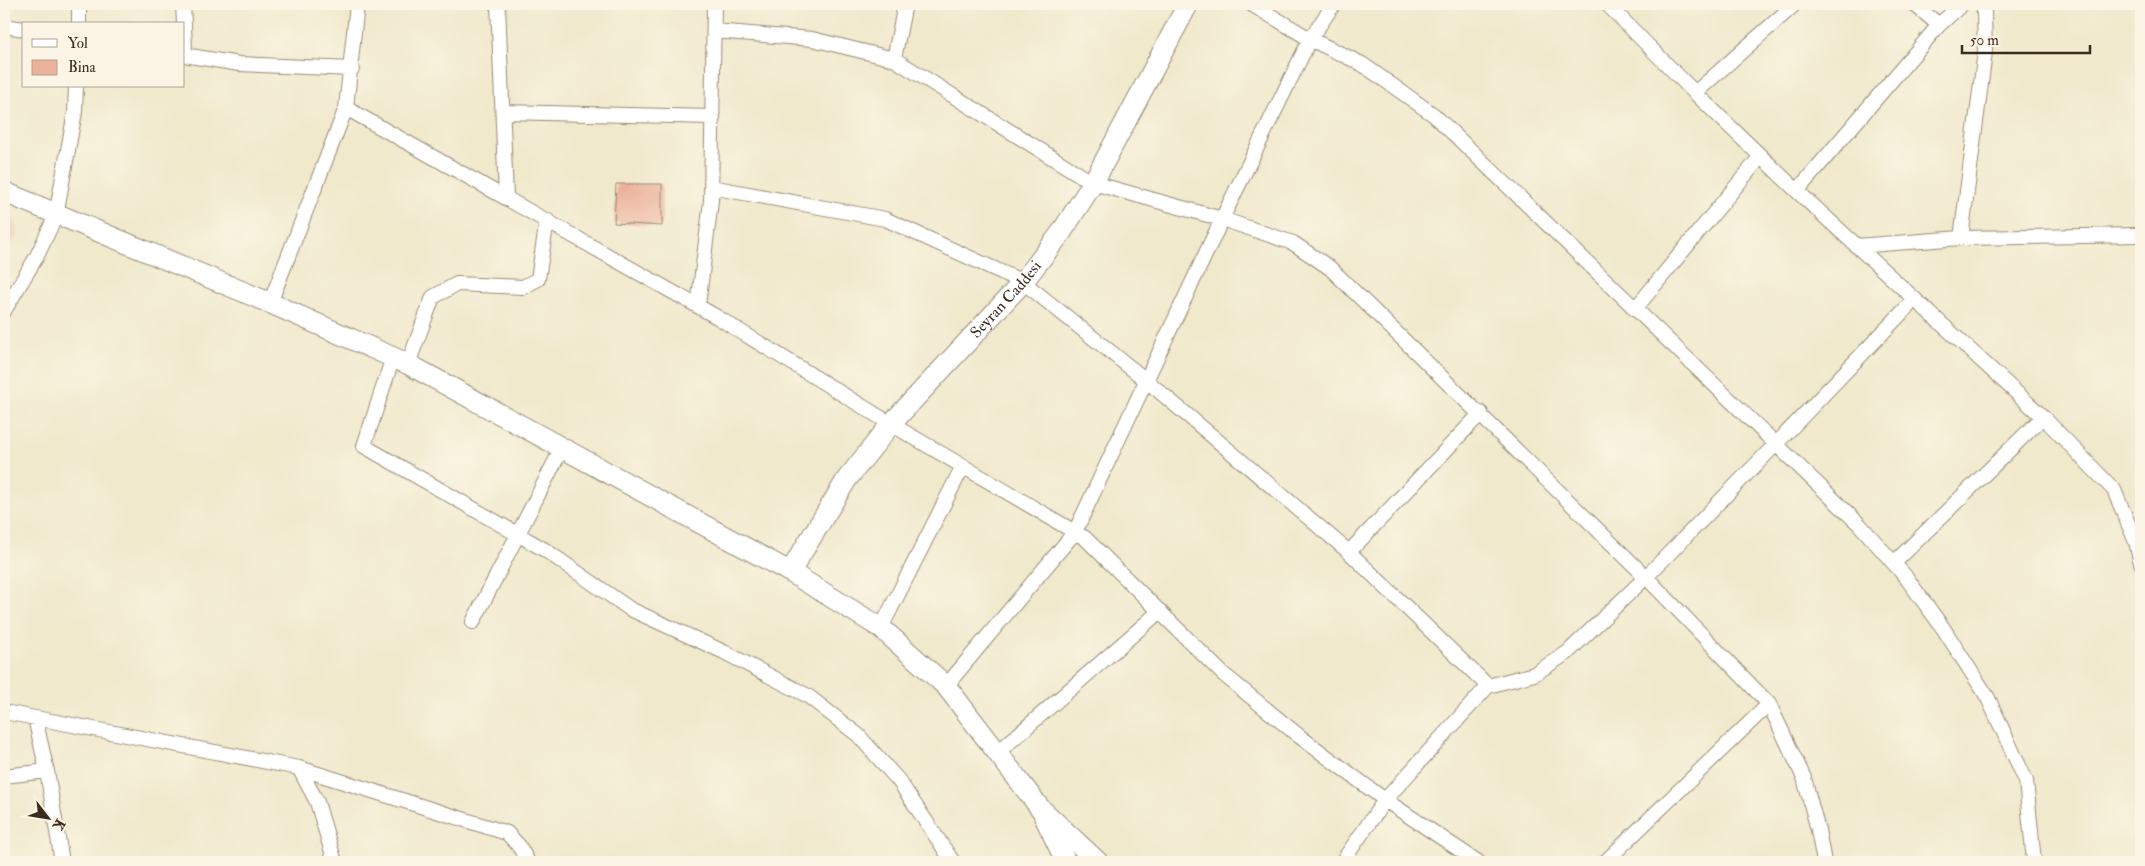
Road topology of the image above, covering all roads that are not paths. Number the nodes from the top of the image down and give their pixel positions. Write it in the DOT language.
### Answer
graph roads {
  1 [pos="79,4"];
  2 [pos="183,4"];
  3 [pos="357,4"];
  4 [pos="498,4"];
  5 [pos="714,4"];
  6 [pos="905,4"];
  7 [pos="1188,4"];
  8 [pos="1251,4"];
  9 [pos="1334,4"];
  10 [pos="1606,4"];
  11 [pos="1795,4"];
  12 [pos="1914,4"];
  13 [pos="1962,4"];
  14 [pos="1982,4"];
  15 [pos="79,22"];
  16 [pos="184,22"];
  17 [pos="1939,25"];
  18 [pos="4,26"];
  19 [pos="22,29"];
  20 [pos="714,31"];
  21 [pos="1310,39"];
  22 [pos="185,55"];
  23 [pos="894,59"];
  24 [pos="352,69"];
  25 [pos="76,88"];
  26 [pos="1695,93"];
  27 [pos="346,108"];
  28 [pos="503,112"];
  29 [pos="712,117"];
  30 [pos="1761,156"];
  31 [pos="1093,183"];
  32 [pos="711,187"];
  33 [pos="4,192"];
  34 [pos="1796,192"];
  35 [pos="506,197"];
  36 [pos="56,215"];
  37 [pos="1222,219"];
  38 [pos="547,220"];
  39 [pos="2141,235"];
  40 [pos="1961,238"];
  41 [pos="1856,246"];
  42 [pos="1023,282"];
  43 [pos="1916,299"];
  44 [pos="270,303"];
  45 [pos="698,306"];
  46 [pos="1635,309"];
  47 [pos="4,311"];
  48 [pos="400,361"];
  49 [pos="1147,380"];
  50 [pos="1480,413"];
  51 [pos="2042,417"];
  52 [pos="891,424"];
  53 [pos="1776,444"];
  54 [pos="562,448"];
  55 [pos="963,466"];
  56 [pos="1075,532"];
  57 [pos="518,535"];
  58 [pos="1349,552"];
  59 [pos="1894,563"];
  60 [pos="2141,563"];
  61 [pos="790,572"];
  62 [pos="1646,577"];
  63 [pos="1160,611"];
  64 [pos="473,622"];
  65 [pos="881,628"];
  66 [pos="946,686"];
  67 [pos="1488,686"];
  68 [pos="1769,704"];
  69 [pos="4,712"];
  70 [pos="35,718"];
  71 [pos="997,753"];
  72 [pos="300,768"];
  73 [pos="48,771"];
  74 [pos="4,776"];
  75 [pos="1385,800"];
  76 [pos="1040,808"];
  77 [pos="62,862"];
  78 [pos="335,862"];
  79 [pos="528,862"];
  80 [pos="954,862"];
  81 [pos="1066,862"];
  82 [pos="1098,862"];
  83 [pos="1342,862"];
  84 [pos="1478,862"];
  85 [pos="1605,862"];
  86 [pos="1824,862"];
  87 [pos="2034,862"];
  1 -- 15 [label="street"];
  2 -- 16 [label="street"];
  3 -- 24 [label="street"];
  4 -- 28 [label="street"];
  5 -- 20 [label="street"];
  6 -- 23 [label="street"];
  7 -- 31 [label="street, Seyran Caddesi"];
  8 -- 21 [label="street"];
  9 -- 21 [label="street"];
  10 -- 26 [label="street"];
  11 -- 26 [label="street"];
  12 -- 17 [label="street"];
  13 -- 17 [label="street"];
  14 -- 40 [label="street"];
  17 -- 34 [label="street"];
  18 -- 19 [label="street"];
  20 -- 23 [label="street"];
  20 -- 29 [label="street"];
  21 -- 37 [label="street"];
  21 -- 46 [label="street"];
  22 -- 24 [label="street"];
  23 -- 31 [label="street"];
  24 -- 27 [label="street"];
  25 -- 36 [label="street"];
  26 -- 30 [label="street"];
  27 -- 35 [label="street"];
  27 -- 44 [label="street"];
  28 -- 29 [label="street"];
  28 -- 35 [label="street"];
  29 -- 32 [label="street"];
  30 -- 34 [label="street"];
  30 -- 46 [label="street"];
  31 -- 37 [label="street"];
  31 -- 42 [label="street, Seyran Caddesi"];
  32 -- 42 [label="street"];
  32 -- 45 [label="street"];
  33 -- 36 [label="street"];
  34 -- 41 [label="street"];
  35 -- 38 [label="street"];
  36 -- 44 [label="street"];
  36 -- 47 [label="street"];
  37 -- 49 [label="street"];
  37 -- 50 [label="street"];
  38 -- 45 [label="street"];
  38 -- 48 [label="street"];
  39 -- 40 [label="street"];
  40 -- 41 [label="street"];
  41 -- 43 [label="street"];
  42 -- 49 [label="street"];
  42 -- 52 [label="street, Seyran Caddesi"];
  43 -- 51 [label="street"];
  43 -- 53 [label="street"];
  44 -- 48 [label="street"];
  45 -- 52 [label="street"];
  46 -- 53 [label="street"];
  48 -- 54 [label="street"];
  48 -- 57 [label="street"];
  49 -- 56 [label="street"];
  49 -- 58 [label="street"];
  50 -- 58 [label="street"];
  50 -- 62 [label="street"];
  51 -- 59 [label="street"];
  51 -- 60 [label="street"];
  52 -- 55 [label="street"];
  52 -- 61 [label="street, Seyran Caddesi"];
  53 -- 59 [label="street"];
  53 -- 62 [label="street"];
  54 -- 57 [label="street"];
  54 -- 61 [label="street"];
  55 -- 56 [label="street"];
  55 -- 65 [label="street"];
  56 -- 63 [label="street"];
  56 -- 66 [label="street"];
  57 -- 64 [label="street"];
  57 -- 80 [label="street"];
  58 -- 67 [label="street"];
  59 -- 87 [label="street"];
  61 -- 65 [label="street"];
  62 -- 67 [label="street"];
  62 -- 68 [label="street"];
  63 -- 71 [label="street"];
  63 -- 75 [label="street"];
  65 -- 66 [label="street"];
  66 -- 71 [label="street"];
  67 -- 75 [label="street"];
  68 -- 85 [label="street"];
  68 -- 86 [label="street"];
  69 -- 70 [label="street"];
  70 -- 72 [label="street"];
  70 -- 73 [label="street"];
  71 -- 76 [label="street"];
  72 -- 78 [label="street"];
  72 -- 79 [label="street"];
  73 -- 74 [label="street"];
  73 -- 77 [label="street"];
  75 -- 83 [label="street"];
  75 -- 84 [label="street"];
  76 -- 81 [label="street"];
  76 -- 82 [label="street"];
}
